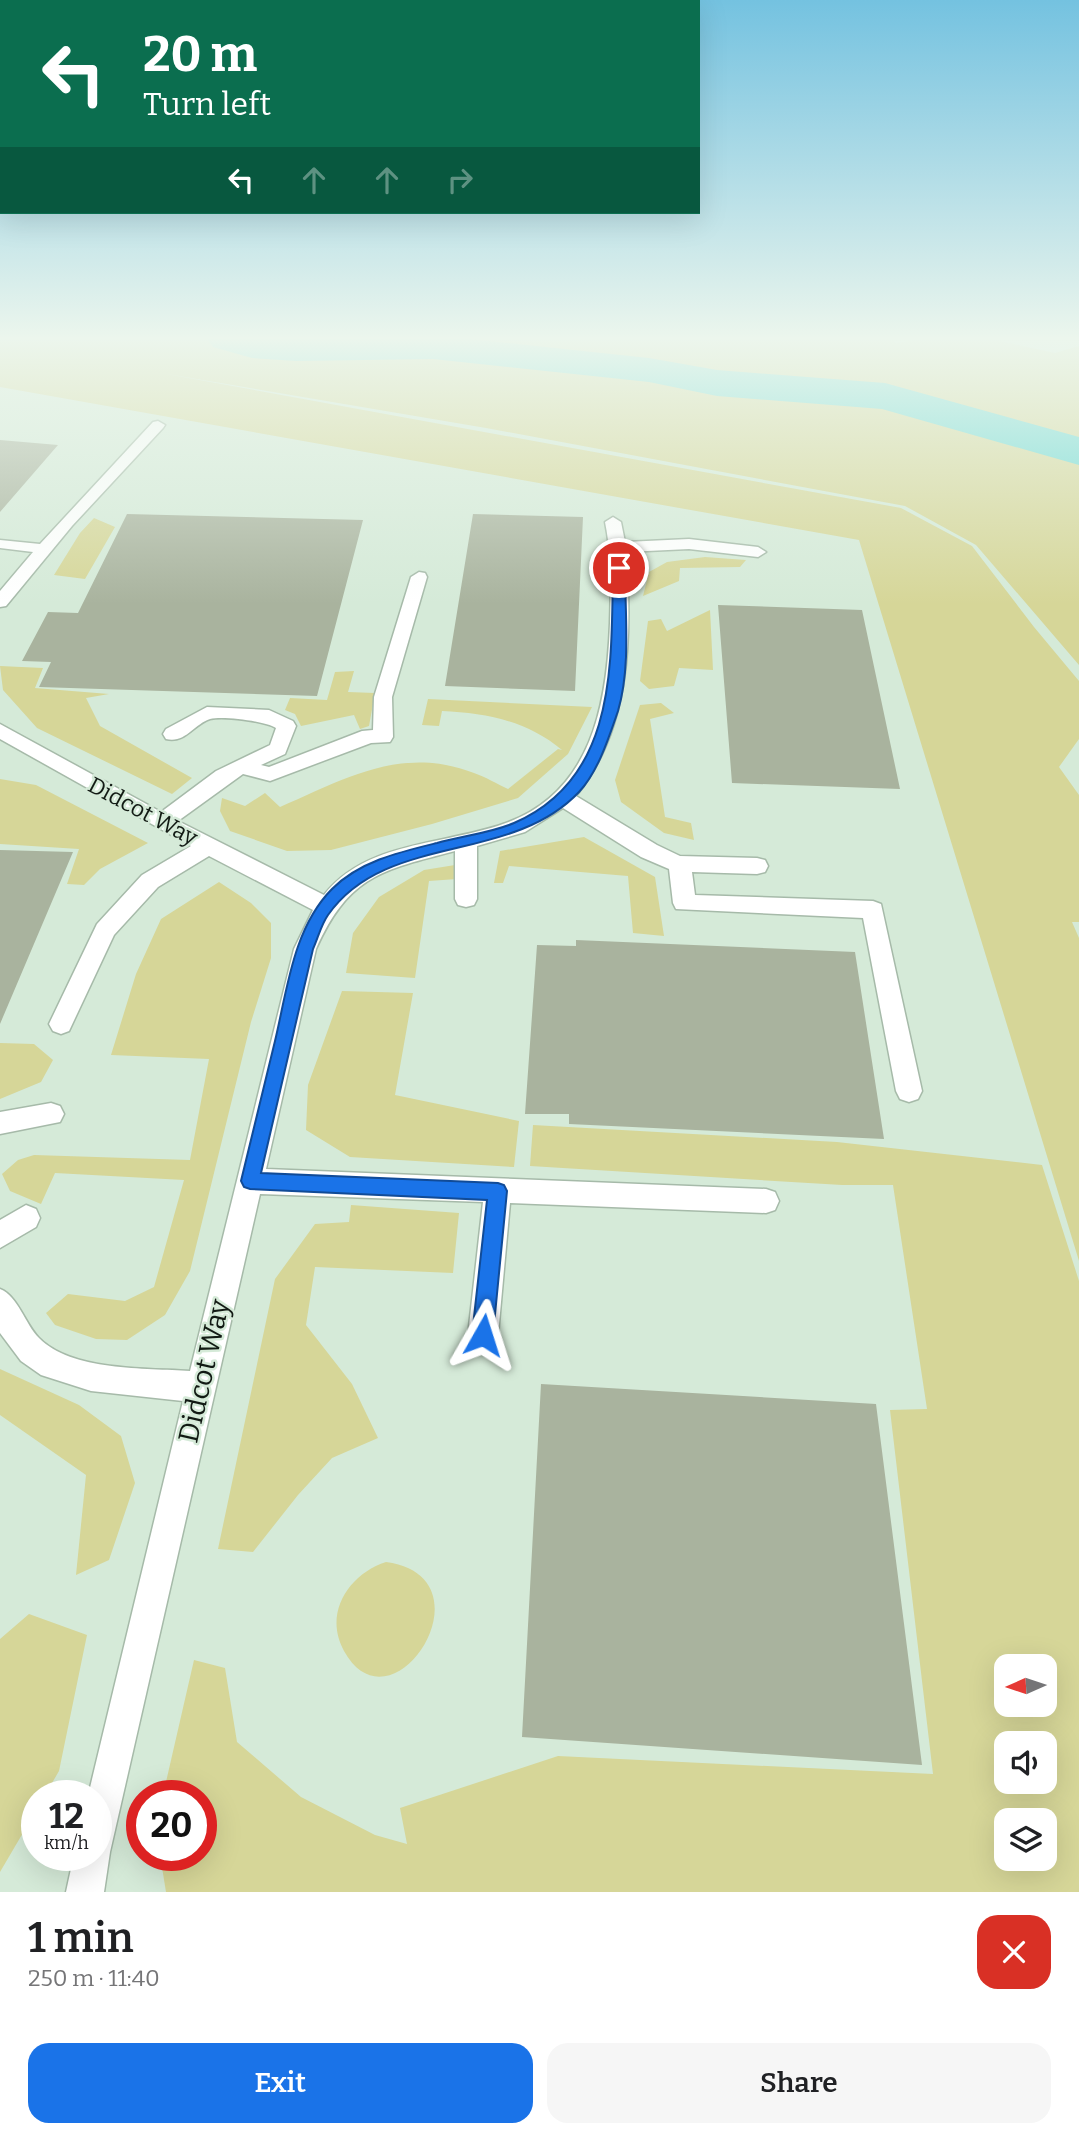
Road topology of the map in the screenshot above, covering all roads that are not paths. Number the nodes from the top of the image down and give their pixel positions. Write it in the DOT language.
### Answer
graph roads {
  1 [pos="156,427"];
  2 [pos="613,522"];
  3 [pos="4,544"];
  4 [pos="620,548"];
  5 [pos="44,549"];
  6 [pos="758,552"];
  7 [pos="419,577"];
  8 [pos="0,602"];
  9 [pos="0,730"];
  10 [pos="173,734"];
  11 [pos="240,766"];
  12 [pos="562,799"];
  13 [pos="163,822"];
  14 [pos="466,842"];
  15 [pos="208,846"];
  16 [pos="678,864"];
  17 [pos="757,866"];
  18 [pos="466,899"];
  19 [pos="327,906"];
  20 [pos="61,1024"];
  21 [pos="909,1091"];
  22 [pos="51,1114"];
  23 [pos="0,1123"];
  24 [pos="250,1181"];
  25 [pos="498,1191"];
  26 [pos="766,1201"];
  27 [pos="26,1218"];
  28 [pos="0,1236"];
  29 [pos="2,1311"];
  30 [pos="483,1335"];
  31 [pos="200,1387"];
  32 [pos="110,1780"];
  33 [pos="90,1871"];
  34 [pos="85,1892"];
  1 -- 5 [label="lane"];
  2 -- 4 [label="lane, Didcot Way"];
  3 -- 5 [label="lane"];
  4 -- 6 [label="lane"];
  4 -- 12 [label="lane, Didcot Way"];
  5 -- 8 [label="lane"];
  7 -- 11 [label="lane"];
  9 -- 13 [label="lane, Didcot Way"];
  10 -- 11 [label="lane"];
  11 -- 13 [label="lane"];
  12 -- 14 [label="lane, Didcot Way"];
  12 -- 16 [label="lane"];
  13 -- 15 [label="lane, Didcot Way"];
  14 -- 18 [label="lane"];
  14 -- 19 [label="lane, Didcot Way"];
  15 -- 19 [label="lane, Didcot Way"];
  15 -- 20 [label="lane"];
  16 -- 17 [label="lane"];
  16 -- 21 [label="lane"];
  19 -- 24 [label="lane, Didcot Way"];
  22 -- 23 [label="lane"];
  24 -- 25 [label="lane"];
  24 -- 31 [label="lane, Didcot Way"];
  25 -- 26 [label="lane"];
  25 -- 30 [label="lane"];
  27 -- 28 [label="lane"];
  29 -- 31 [label="lane"];
  31 -- 32 [label="lane, Didcot Way"];
  33 -- 34 [label="lane"];
}
